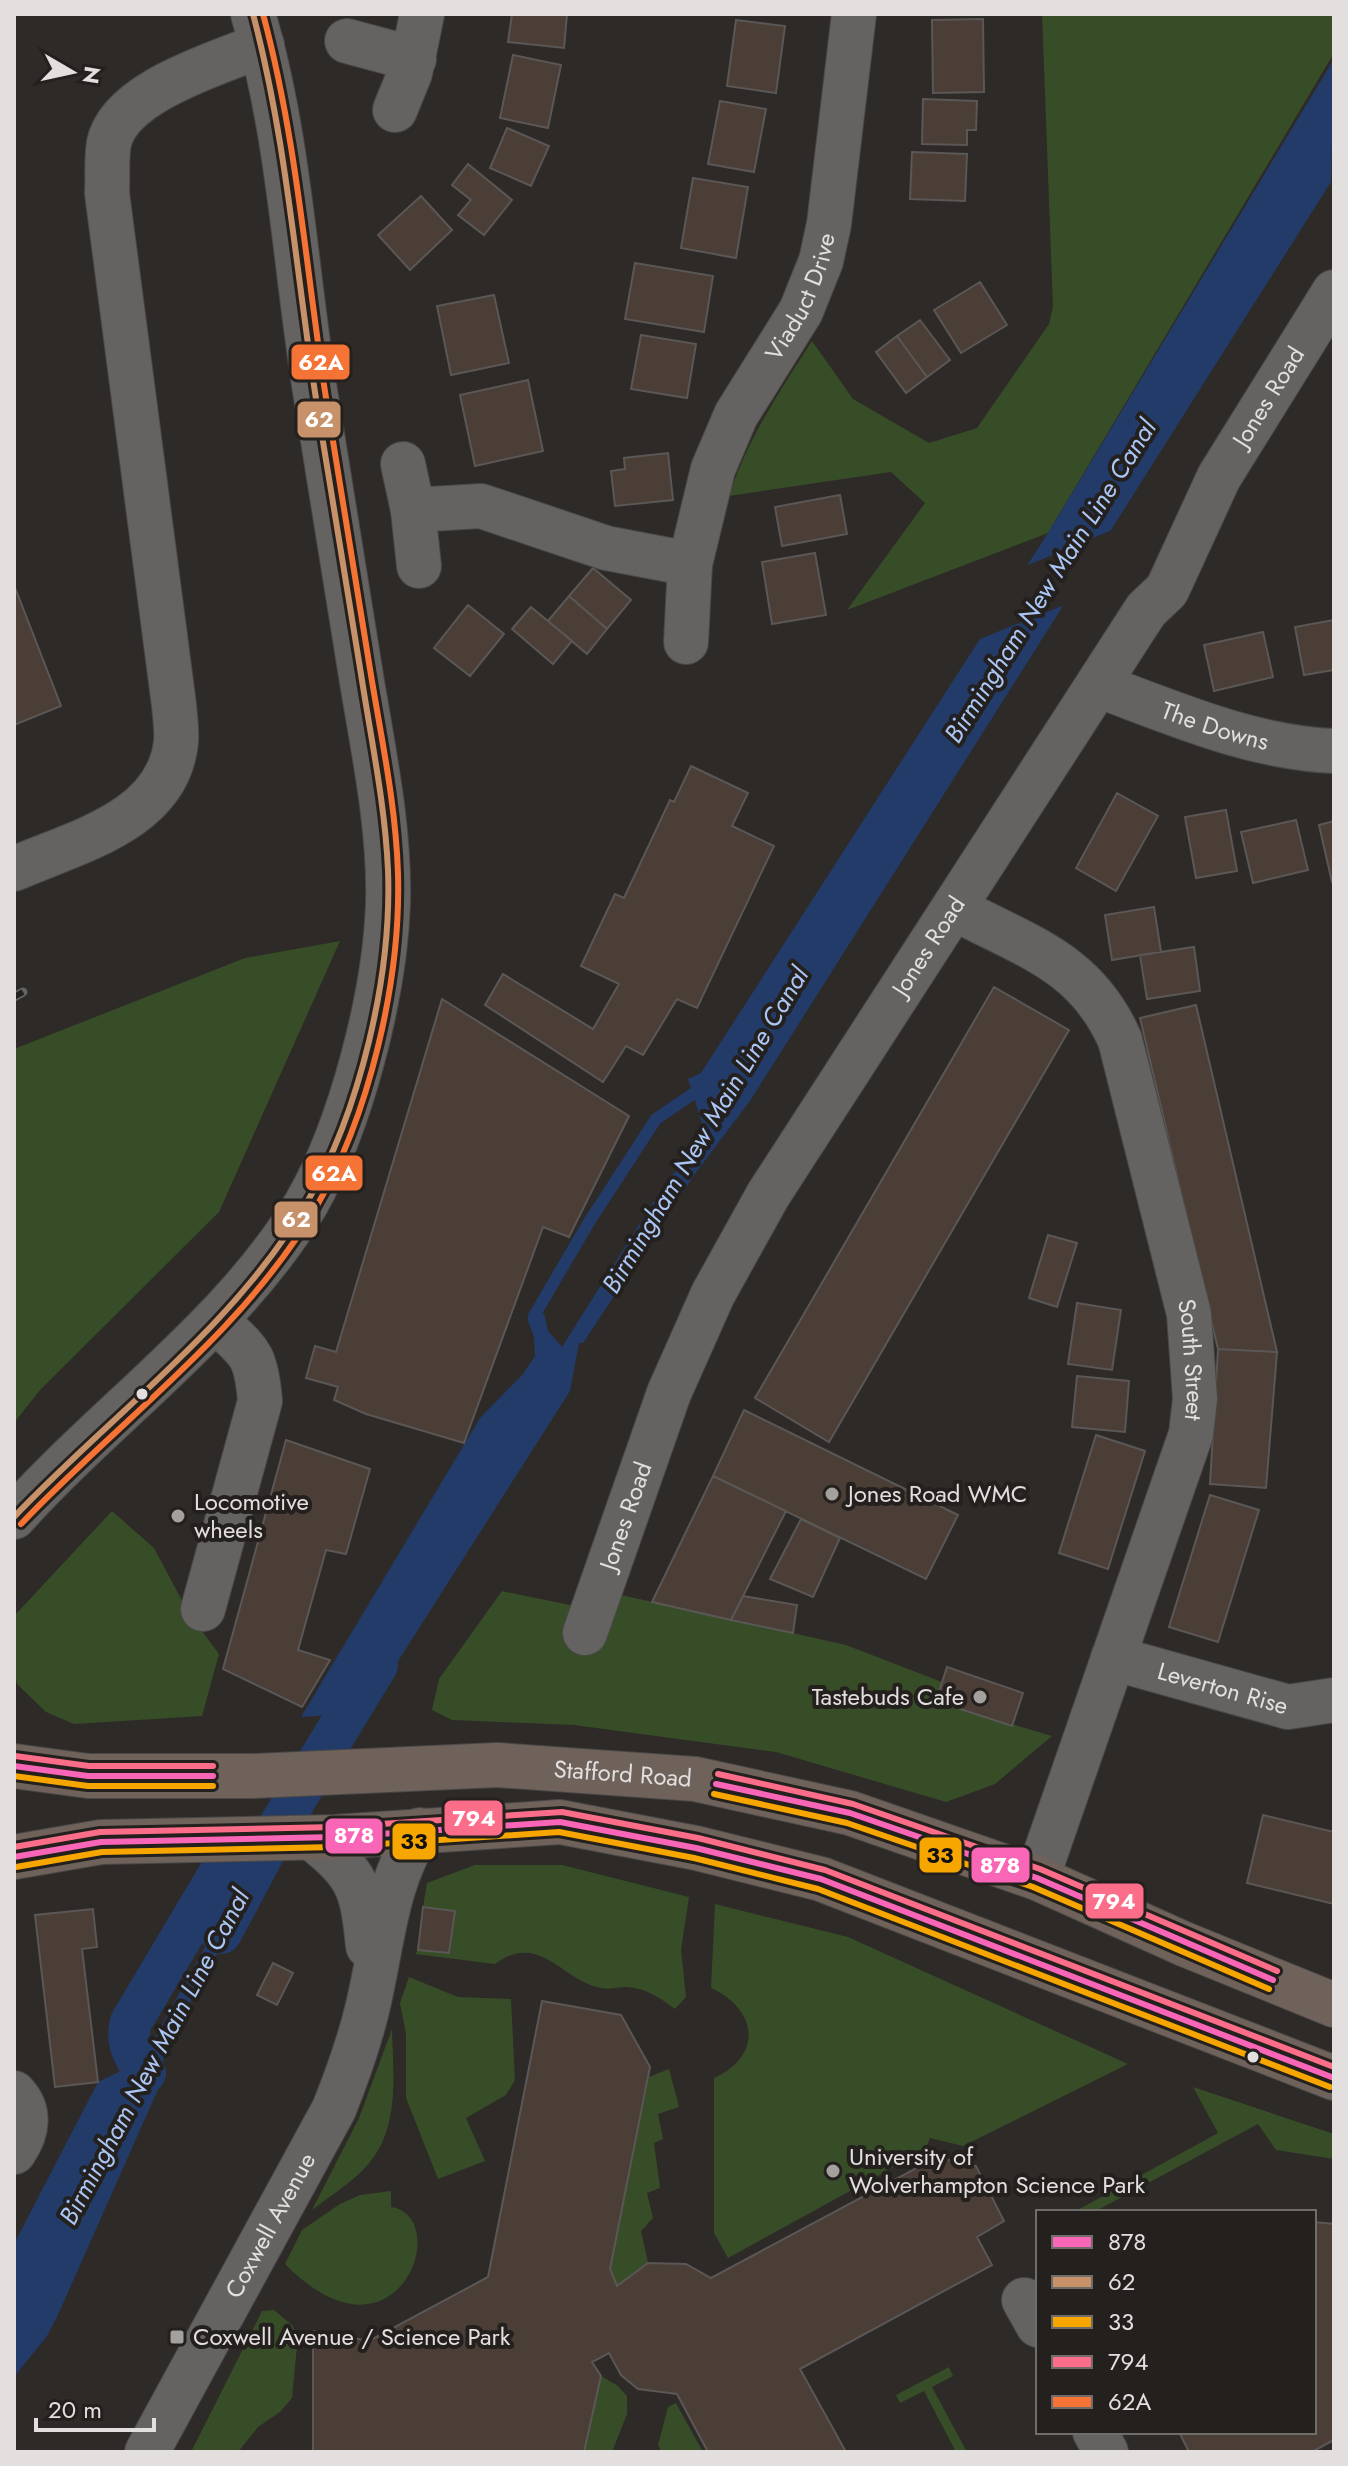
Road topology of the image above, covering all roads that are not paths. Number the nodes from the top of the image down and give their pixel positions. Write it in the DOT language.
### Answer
graph roads {
  1 [pos="422,14"];
  2 [pos="854,14"];
  3 [pos="258,30"];
  4 [pos="347,41"];
  5 [pos="414,59"];
  6 [pos="395,110"];
  7 [pos="1334,292"];
  8 [pos="403,464"];
  9 [pos="413,510"];
  10 [pos="690,564"];
  11 [pos="419,566"];
  12 [pos="686,642"];
  13 [pos="1100,686"];
  14 [pos="1334,751"];
  15 [pos="14,869"];
  16 [pos="956,909"];
  17 [pos="215,1320"];
  18 [pos="14,1517"];
  19 [pos="203,1609"];
  20 [pos="585,1633"];
  21 [pos="1113,1658"];
  22 [pos="1334,1700"];
  23 [pos="14,1766"];
  24 [pos="420,1830"];
  25 [pos="325,1842"];
  26 [pos="14,1857"];
  27 [pos="1037,1878"];
  28 [pos="372,1989"];
  29 [pos="1334,2005"];
  30 [pos="1334,2078"];
  31 [pos="14,2093"];
  32 [pos="14,2152"];
  33 [pos="1096,2434"];
  34 [pos="147,2452"];
  35 [pos="1106,2452"];
  1 -- 5 [label="street"];
  2 -- 10 [label="street, Viaduct Drive"];
  3 -- 15 [label="street"];
  3 -- 17 [label="street"];
  4 -- 5 [label="street"];
  5 -- 6 [label="street"];
  7 -- 13 [label="street, Jones Road"];
  8 -- 9 [label="street"];
  9 -- 10 [label="street"];
  9 -- 11 [label="street"];
  10 -- 12 [label="street, Viaduct Drive"];
  13 -- 14 [label="street, The Downs"];
  13 -- 16 [label="street, Jones Road"];
  16 -- 20 [label="street, Jones Road"];
  16 -- 21 [label="street, South Street"];
  17 -- 18 [label="street"];
  17 -- 19 [label="street"];
  21 -- 22 [label="street, Leverton Rise"];
  21 -- 27 [label="street, South Street"];
  23 -- 27 [label="highway, Stafford Road"];
  24 -- 25 [label="highway"];
  24 -- 28 [label="street, Coxwell Avenue"];
  24 -- 30 [label="highway"];
  25 -- 26 [label="highway"];
  25 -- 28 [label="street, Coxwell Avenue"];
  27 -- 29 [label="highway, Stafford Road"];
  28 -- 34 [label="street, Coxwell Avenue"];
  31 -- 32 [label="street"];
  33 -- 35 [label="street"];
}
